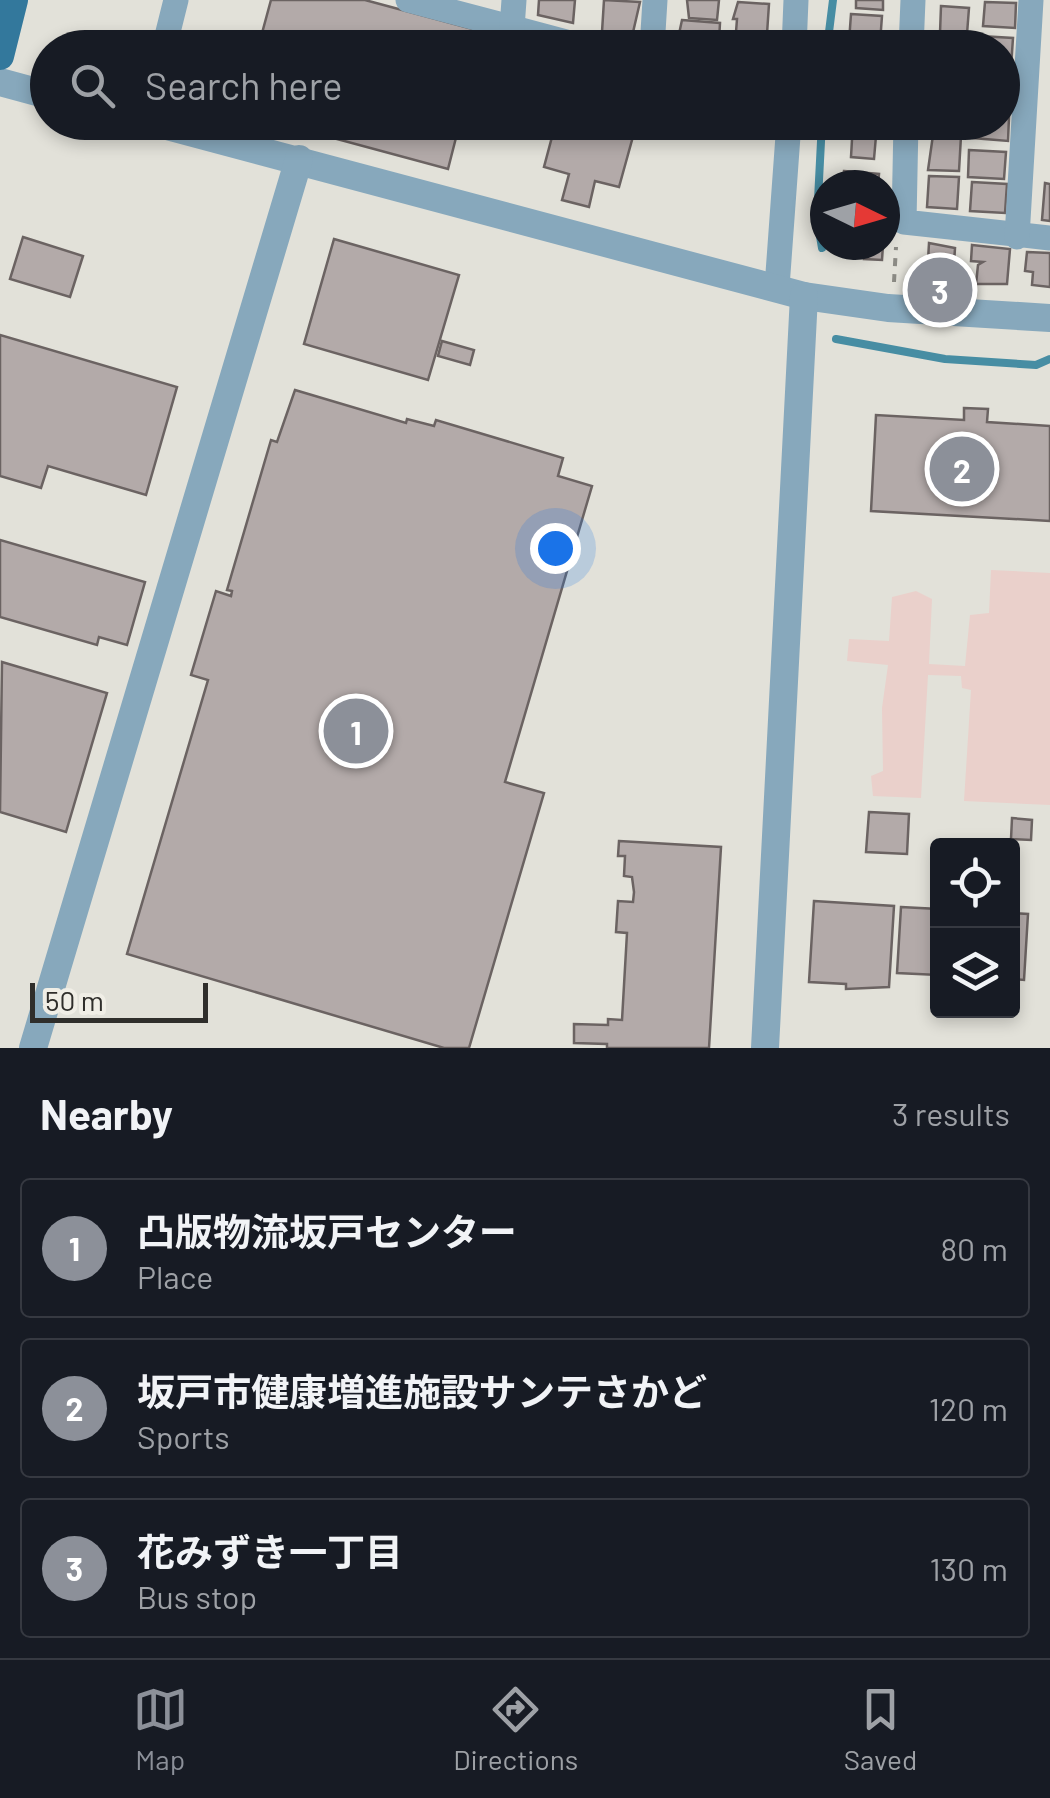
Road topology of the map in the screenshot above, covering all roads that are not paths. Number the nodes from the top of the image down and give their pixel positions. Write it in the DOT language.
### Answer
graph roads {
  1 [pos="14,0"];
  2 [pos="176,0"];
  3 [pos="408,0"];
  4 [pos="514,0"];
  5 [pos="654,0"];
  6 [pos="796,0"];
  7 [pos="913,0"];
  8 [pos="1031,0"];
  9 [pos="512,28"];
  10 [pos="168,30"];
  11 [pos="520,30"];
  12 [pos="653,30"];
  13 [pos="795,30"];
  14 [pos="911,30"];
  15 [pos="0,56"];
  16 [pos="0,82"];
  17 [pos="30,90"];
  18 [pos="225,140"];
  19 [pos="789,140"];
  20 [pos="905,140"];
  21 [pos="298,158"];
  22 [pos="1017,236"];
  23 [pos="1050,238"];
  24 [pos="791,292"];
  25 [pos="1050,318"];
  26 [pos="33,1048"];
  27 [pos="765,1048"];
  1 -- 15 [label="main road"];
  2 -- 10 [label="street"];
  3 -- 9 [label="street"];
  4 -- 9 [label="street"];
  5 -- 12 [label="street"];
  6 -- 13 [label="street"];
  7 -- 14 [label="street"];
  8 -- 22 [label="street"];
  9 -- 11 [label="street"];
  16 -- 17 [label="street"];
  18 -- 21 [label="street"];
  19 -- 24 [label="street"];
  20 -- 22 [label="street"];
  21 -- 24 [label="street"];
  21 -- 26 [label="street"];
  22 -- 23 [label="street"];
  24 -- 25 [label="street"];
  24 -- 27 [label="street"];
}
